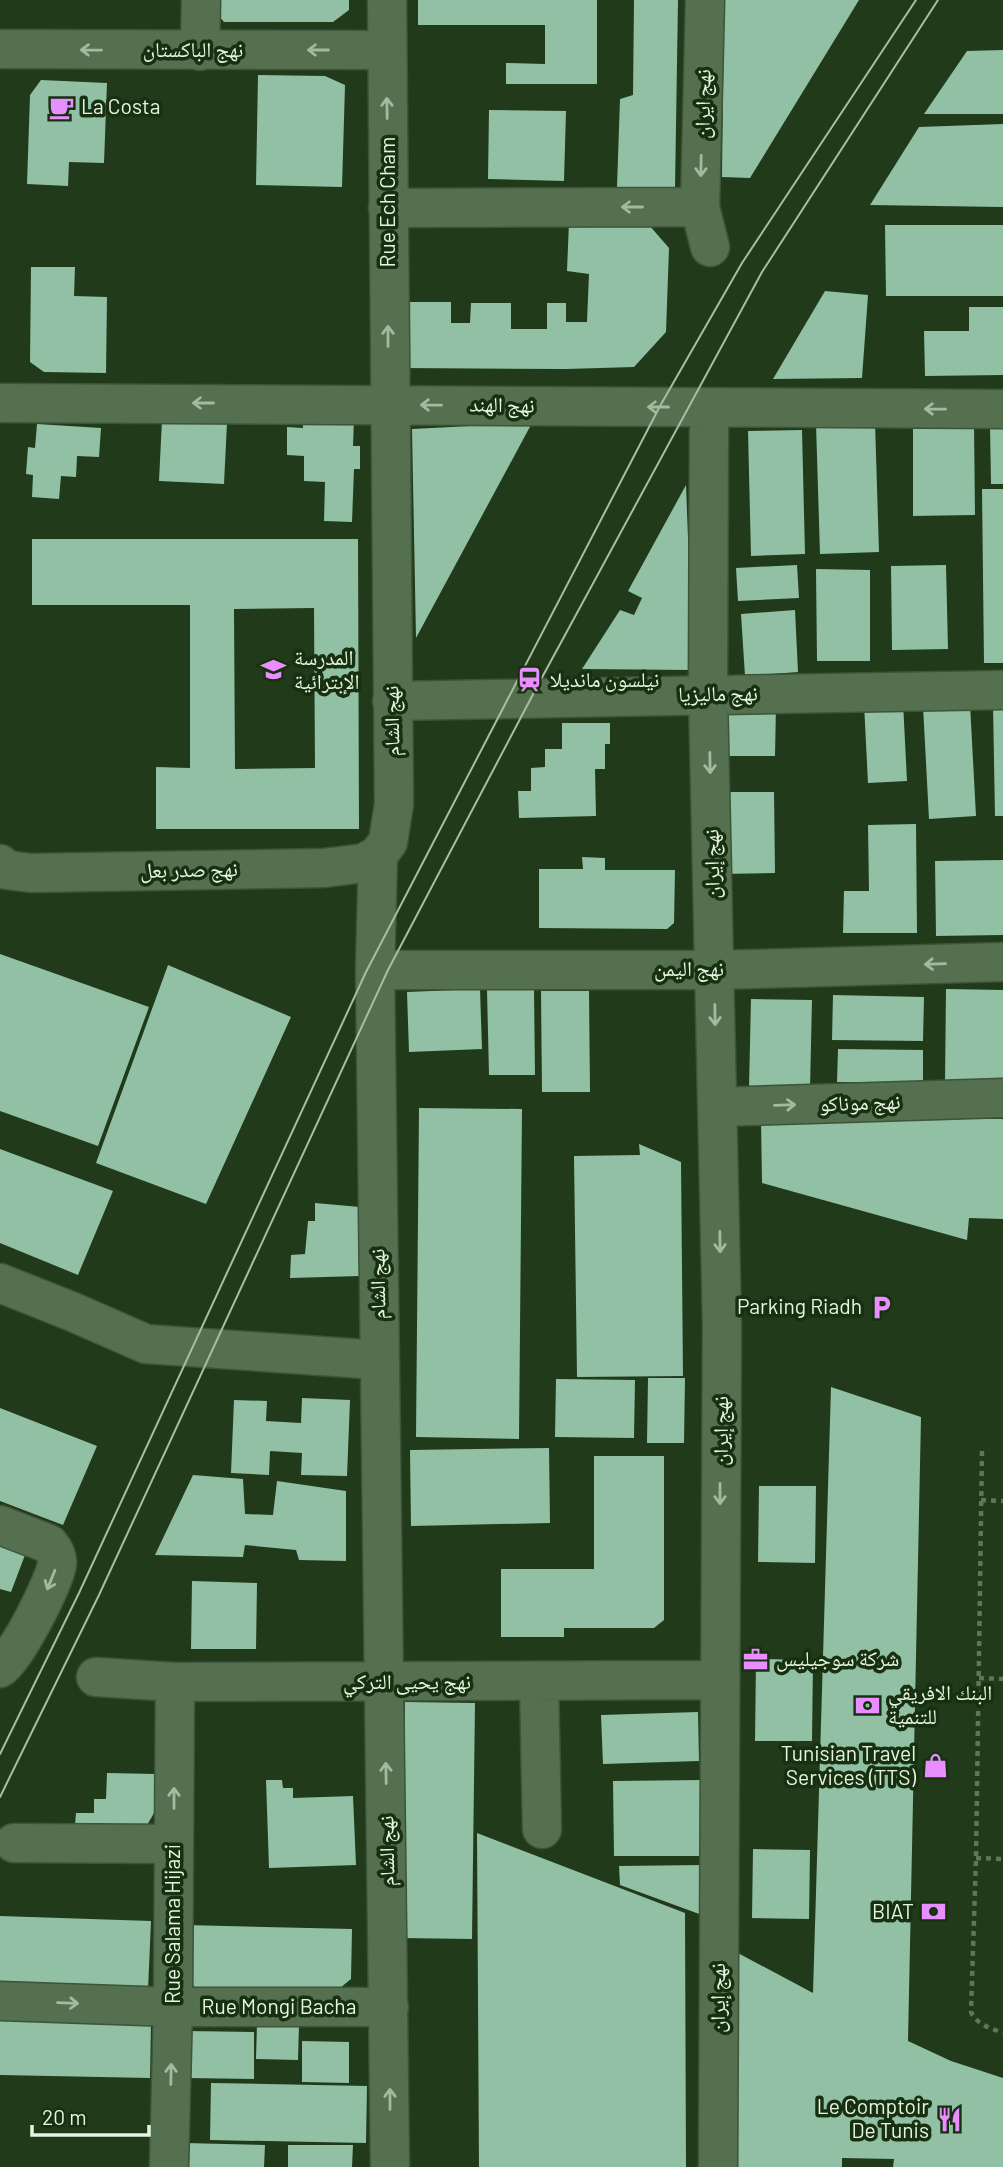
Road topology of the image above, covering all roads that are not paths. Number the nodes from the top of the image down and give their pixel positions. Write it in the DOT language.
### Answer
graph roads {
  1 [pos="201,0"];
  2 [pos="387,0"];
  3 [pos="705,0"];
  4 [pos="0,49"];
  5 [pos="387,50"];
  6 [pos="200,51"];
  7 [pos="701,207"];
  8 [pos="388,208"];
  9 [pos="710,247"];
  10 [pos="0,403"];
  11 [pos="389,404"];
  12 [pos="1003,410"];
  13 [pos="709,425"];
  14 [pos="1003,690"];
  15 [pos="708,694"];
  16 [pos="392,701"];
  17 [pos="378,855"];
  18 [pos="0,864"];
  19 [pos="1003,962"];
  20 [pos="375,970"];
  21 [pos="715,970"];
  22 [pos="1003,1098"];
  23 [pos="717,1107"];
  24 [pos="0,1283"];
  25 [pos="379,1360"];
  26 [pos="0,1525"];
  27 [pos="0,1668"];
  28 [pos="96,1677"];
  29 [pos="719,1680"];
  30 [pos="539,1681"];
  31 [pos="175,1682"];
  32 [pos="385,1682"];
  33 [pos="542,1829"];
  34 [pos="14,1843"];
  35 [pos="174,1844"];
  36 [pos="0,2001"];
  37 [pos="173,2007"];
  38 [pos="389,2007"];
  39 [pos="169,2167"];
  40 [pos="390,2167"];
  41 [pos="718,2167"];
  1 -- 6 [label="street"];
  2 -- 5 [label="street, Rue Ech Cham"];
  3 -- 7 [label="street, نهج ايران, one-way"];
  6 -- 4 [label="street, نهج الباكستان, one-way"];
  5 -- 6 [label="street, نهج الباكستان, one-way"];
  8 -- 5 [label="street, Rue Ech Cham, one-way"];
  7 -- 8 [label="street, one-way"];
  7 -- 9 [label="street, نهج ايران"];
  11 -- 8 [label="street, Rue Ech Cham, one-way"];
  11 -- 10 [label="street, نهج الهند, one-way"];
  12 -- 11 [label="street, نهج الهند, one-way"];
  11 -- 16 [label="street, نهج الشام"];
  13 -- 15 [label="street, نهج إيران"];
  14 -- 15 [label="street, نهج ماليزيا"];
  15 -- 16 [label="street, نهج ماليزيا"];
  15 -- 21 [label="street, نهج إيران, one-way"];
  16 -- 17 [label="street, نهج الشام"];
  17 -- 18 [label="street, نهج صدر بعل"];
  17 -- 20 [label="street, نهج الشام"];
  19 -- 21 [label="street, نهج اليمن, one-way"];
  20 -- 21 [label="street, نهج اليمن"];
  20 -- 25 [label="street, نهج الشام"];
  21 -- 23 [label="street, نهج إيران, one-way"];
  23 -- 22 [label="street, نهج موناكو, one-way"];
  23 -- 29 [label="street, نهج إيران, one-way"];
  24 -- 25 [label="street"];
  25 -- 32 [label="street, نهج الشام"];
  26 -- 27 [label="street, one-way"];
  28 -- 31 [label="street, نهج يحيى التركي"];
  29 -- 30 [label="street, نهج يحيى التركي"];
  29 -- 41 [label="street, نهج إيران"];
  30 -- 32 [label="street, نهج يحيى التركي"];
  30 -- 33 [label="street"];
  31 -- 32 [label="street, نهج يحيى التركي"];
  35 -- 31 [label="street, Rue Salama Hijazi, one-way"];
  38 -- 32 [label="street, نهج الشام, one-way"];
  34 -- 35 [label="street"];
  35 -- 37 [label="street, Rue Salama Hijazi"];
  36 -- 37 [label="street, Rue Mongi Bacha, one-way"];
  37 -- 38 [label="street, Rue Mongi Bacha"];
  39 -- 37 [label="street, Rue Salama Hijazi, one-way"];
  40 -- 38 [label="street, نهج الشام, one-way"];
}
